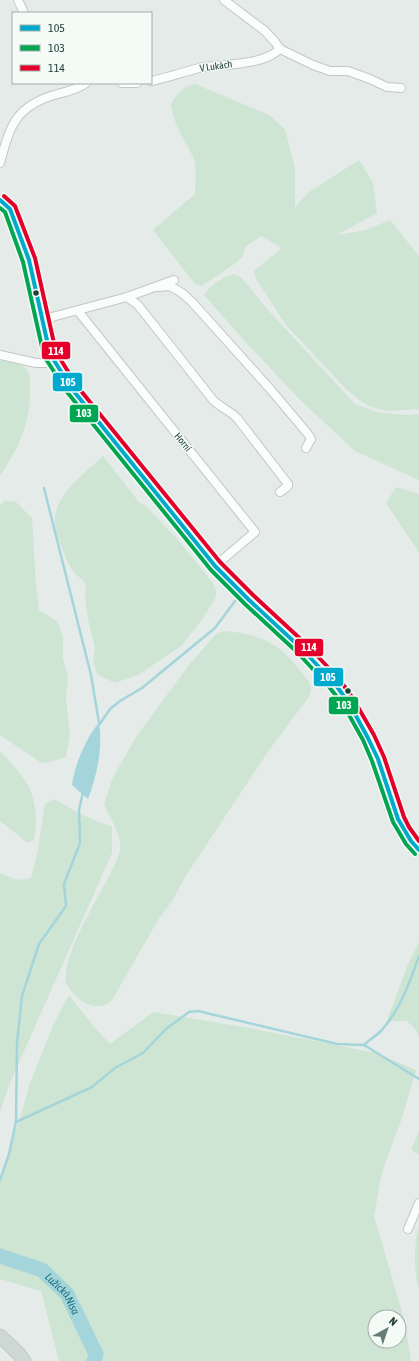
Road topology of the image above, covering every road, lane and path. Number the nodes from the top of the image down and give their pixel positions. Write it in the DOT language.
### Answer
graph roads {
  1 [pos="18,0"];
  2 [pos="224,0"];
  3 [pos="24,12"];
  4 [pos="280,49"];
  5 [pos="152,81"];
  6 [pos="85,84"];
  7 [pos="401,88"];
  8 [pos="0,162"];
  9 [pos="0,200"];
  10 [pos="174,280"];
  11 [pos="157,287"];
  12 [pos="127,297"];
  13 [pos="78,311"];
  14 [pos="42,323"];
  15 [pos="0,355"];
  16 [pos="55,363"];
  17 [pos="306,448"];
  18 [pos="280,492"];
  19 [pos="215,566"];
  20 [pos="419,850"];
  21 [pos="419,1203"];
  22 [pos="408,1229"];
  23 [pos="0,1336"];
  24 [pos="24,1361"];
  1 -- 3 [label="street"];
  2 -- 4 [label="street"];
  4 -- 5 [label="street, V Lukách"];
  4 -- 7 [label="street"];
  6 -- 8 [label="street"];
  9 -- 14 [label="street"];
  10 -- 11 [label="street"];
  11 -- 12 [label="street"];
  11 -- 17 [label="street"];
  12 -- 13 [label="street"];
  12 -- 18 [label="street"];
  13 -- 14 [label="street"];
  13 -- 19 [label="street, Horní"];
  14 -- 16 [label="street"];
  15 -- 16 [label="street"];
  16 -- 19 [label="street"];
  19 -- 20 [label="street"];
  21 -- 22 [label="street"];
  23 -- 24 [label="main road"];
}
